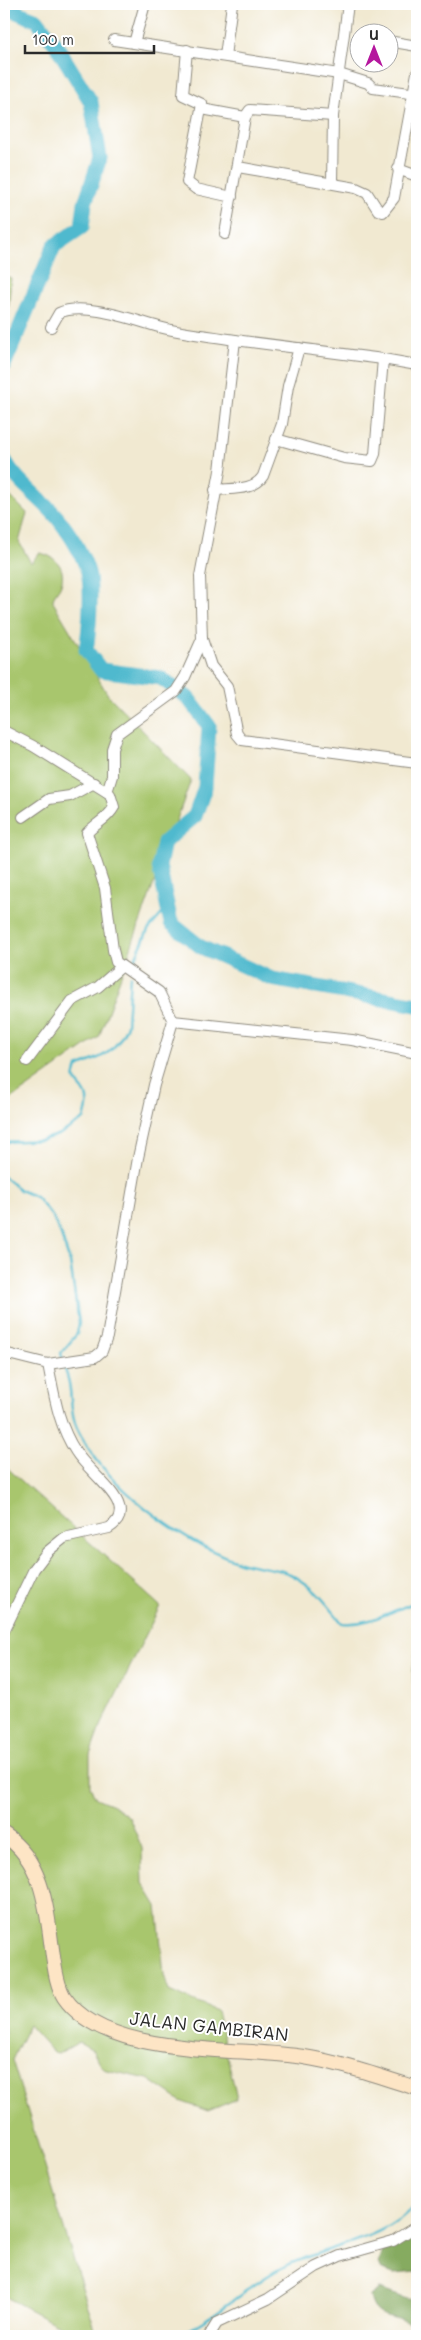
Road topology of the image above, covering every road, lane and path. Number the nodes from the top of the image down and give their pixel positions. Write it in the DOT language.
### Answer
graph roads {
  1 [pos="145,4"];
  2 [pos="232,4"];
  3 [pos="348,4"];
  4 [pos="114,40"];
  5 [pos="134,43"];
  6 [pos="398,43"];
  7 [pos="417,46"];
  8 [pos="187,50"];
  9 [pos="225,56"];
  10 [pos="417,73"];
  11 [pos="339,74"];
  12 [pos="415,94"];
  13 [pos="202,109"];
  14 [pos="333,116"];
  15 [pos="245,117"];
  16 [pos="238,167"];
  17 [pos="398,169"];
  18 [pos="417,176"];
  19 [pos="332,183"];
  20 [pos="232,197"];
  21 [pos="224,234"];
  22 [pos="51,327"];
  23 [pos="236,340"];
  24 [pos="299,348"];
  25 [pos="384,358"];
  26 [pos="417,365"];
  27 [pos="276,440"];
  28 [pos="216,490"];
  29 [pos="202,638"];
  30 [pos="4,731"];
  31 [pos="417,763"];
  32 [pos="94,783"];
  33 [pos="107,792"];
  34 [pos="23,817"];
  35 [pos="127,971"];
  36 [pos="173,1022"];
  37 [pos="417,1053"];
  38 [pos="28,1061"];
  39 [pos="4,1353"];
  40 [pos="57,1362"];
  41 [pos="4,1631"];
  42 [pos="4,1835"];
  43 [pos="417,2088"];
  44 [pos="417,2226"];
  45 [pos="209,2336"];
  1 -- 5 [label="street"];
  2 -- 9 [label="street"];
  3 -- 11 [label="street"];
  4 -- 5 [label="street"];
  5 -- 8 [label="street"];
  6 -- 7 [label="street"];
  8 -- 9 [label="street"];
  8 -- 13 [label="street"];
  9 -- 11 [label="street"];
  10 -- 12 [label="street"];
  11 -- 12 [label="street"];
  11 -- 14 [label="street"];
  12 -- 17 [label="street"];
  13 -- 15 [label="street"];
  13 -- 20 [label="street"];
  14 -- 15 [label="street"];
  14 -- 19 [label="street"];
  15 -- 16 [label="street"];
  16 -- 19 [label="street"];
  16 -- 20 [label="street"];
  17 -- 18 [label="street"];
  17 -- 19 [label="street"];
  20 -- 21 [label="street"];
  22 -- 23 [label="street"];
  23 -- 24 [label="street"];
  23 -- 28 [label="street"];
  24 -- 25 [label="street"];
  24 -- 27 [label="street"];
  25 -- 26 [label="street"];
  25 -- 27 [label="street"];
  27 -- 28 [label="street"];
  28 -- 29 [label="street"];
  29 -- 31 [label="street"];
  29 -- 33 [label="street"];
  30 -- 32 [label="street"];
  32 -- 33 [label="street"];
  32 -- 34 [label="street"];
  33 -- 35 [label="street"];
  35 -- 36 [label="street"];
  35 -- 38 [label="street"];
  36 -- 37 [label="street"];
  36 -- 40 [label="street"];
  39 -- 40 [label="street"];
  40 -- 41 [label="street"];
  42 -- 43 [label="street, JALAN GAMBIRAN"];
  44 -- 45 [label="street"];
}
